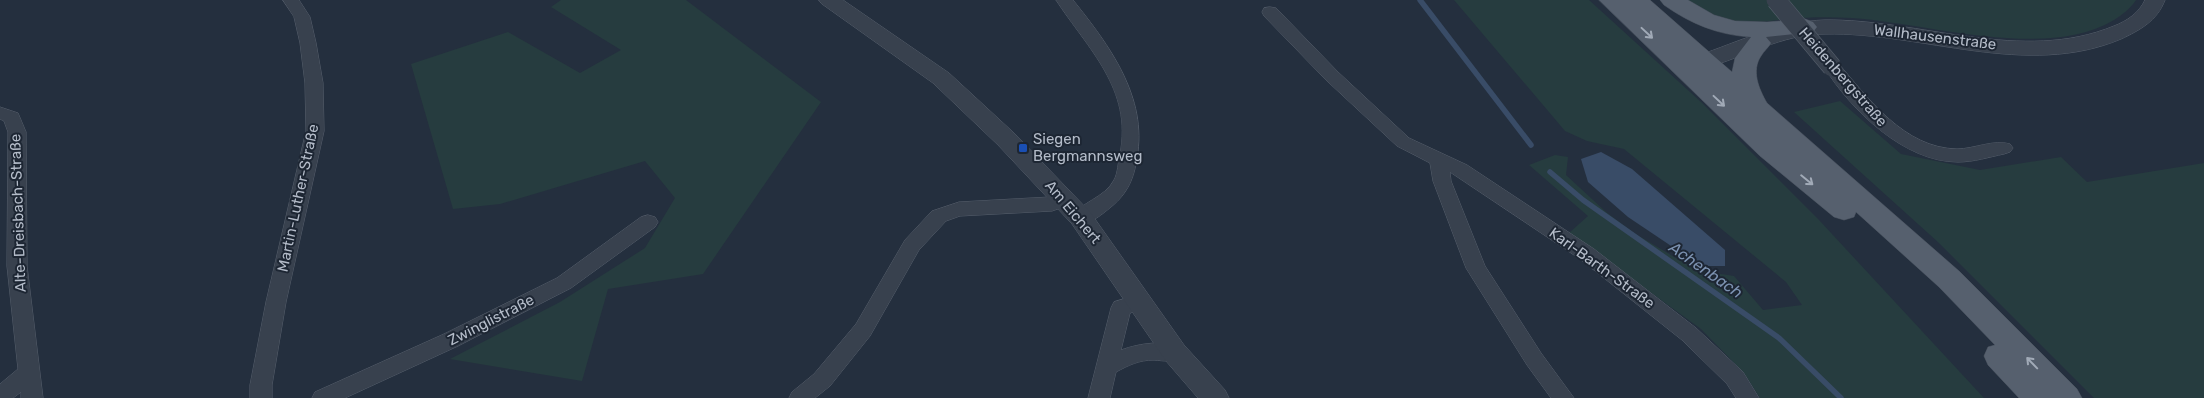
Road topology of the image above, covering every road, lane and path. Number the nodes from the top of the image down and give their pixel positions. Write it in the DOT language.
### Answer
graph roads {
  1 [pos="291,0"];
  2 [pos="829,0"];
  3 [pos="1064,0"];
  4 [pos="1611,0"];
  5 [pos="1672,0"];
  6 [pos="1776,0"];
  7 [pos="2155,0"];
  8 [pos="1638,1"];
  9 [pos="1270,12"];
  10 [pos="1806,28"];
  11 [pos="1758,43"];
  12 [pos="1694,64"];
  13 [pos="0,113"];
  14 [pos="1763,115"];
  15 [pos="2004,148"];
  16 [pos="1438,158"];
  17 [pos="1065,199"];
  18 [pos="1081,218"];
  19 [pos="648,222"];
  20 [pos="1140,302"];
  21 [pos="1175,353"];
  22 [pos="1108,366"];
  23 [pos="30,372"];
  24 [pos="0,396"];
  25 [pos="32,398"];
  26 [pos="261,398"];
  27 [pos="323,398"];
  28 [pos="800,398"];
  29 [pos="1099,398"];
  30 [pos="1215,398"];
  31 [pos="1563,398"];
  32 [pos="1748,398"];
  33 [pos="2039,398"];
  34 [pos="2066,398"];
  1 -- 26 [label="street, Martin-Luther-Straße"];
  2 -- 17 [label="street, Am Eichert"];
  3 -- 18 [label="street"];
  4 -- 12 [label="main road, one-way"];
  5 -- 10 [label="main road"];
  6 -- 15 [label="street, Heidenbergstraße, bridge"];
  7 -- 10 [label="street, Wallhausenstraße"];
  8 -- 11 [label="main road"];
  8 -- 12 [label="main road"];
  9 -- 16 [label="street, Karl-Barth-Straße"];
  10 -- 11 [label="street, Wallhausenstraße"];
  11 -- 12 [label="street, Wallhausenstraße"];
  11 -- 14 [label="main road"];
  12 -- 14 [label="main road"];
  12 -- 33 [label="main road, one-way"];
  13 -- 23 [label="street, Alte-Dreisbach-Straße"];
  34 -- 14 [label="main road, one-way"];
  16 -- 31 [label="street"];
  16 -- 32 [label="street, Karl-Barth-Straße"];
  17 -- 18 [label="street, Am Eichert"];
  17 -- 28 [label="street"];
  18 -- 20 [label="street, Am Eichert"];
  19 -- 27 [label="street, Zwinglistraße"];
  20 -- 21 [label="street, Am Eichert"];
  20 -- 22 [label="street"];
  21 -- 22 [label="street"];
  21 -- 30 [label="street, Am Eichert"];
  22 -- 29 [label="street"];
  23 -- 24 [label="street"];
  23 -- 25 [label="street"];
}
